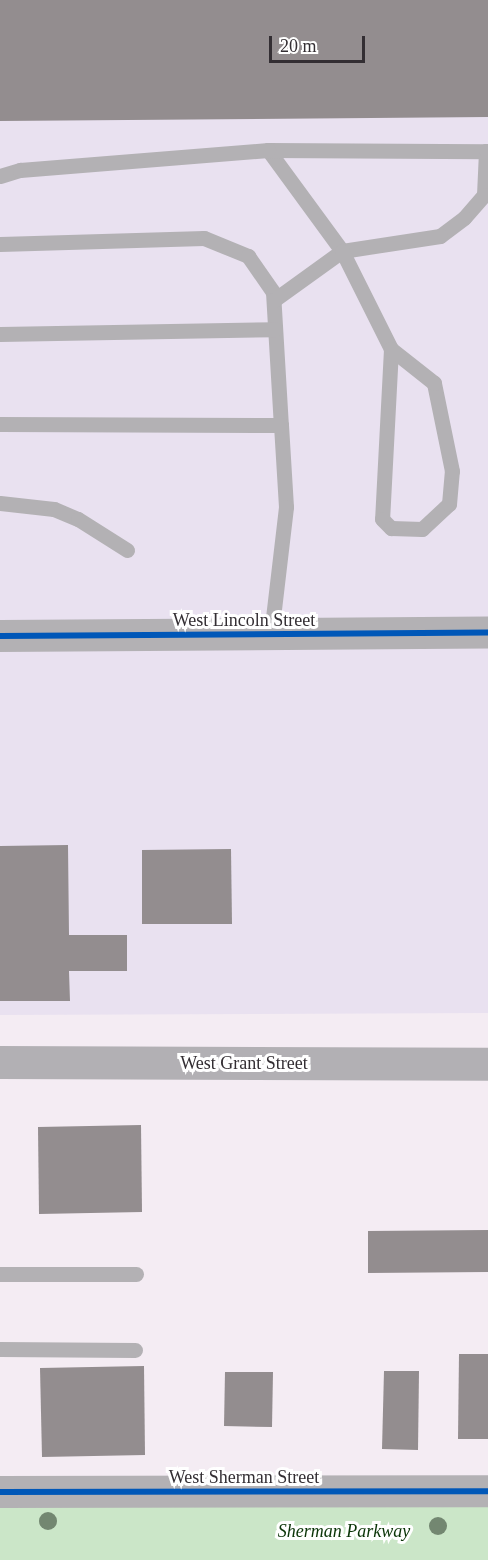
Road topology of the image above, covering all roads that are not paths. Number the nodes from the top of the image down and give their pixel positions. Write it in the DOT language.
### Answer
graph roads {
  1 [pos="268,150"];
  2 [pos="487,151"];
  3 [pos="0,176"];
  4 [pos="0,244"];
  5 [pos="342,250"];
  6 [pos="274,300"];
  7 [pos="275,329"];
  8 [pos="0,334"];
  9 [pos="391,349"];
  10 [pos="0,424"];
  11 [pos="281,425"];
  12 [pos="0,503"];
  13 [pos="127,550"];
  14 [pos="488,633"];
  15 [pos="271,634"];
  16 [pos="0,636"];
  17 [pos="0,1062"];
  18 [pos="488,1064"];
  19 [pos="0,1274"];
  20 [pos="136,1274"];
  21 [pos="0,1349"];
  22 [pos="135,1350"];
  23 [pos="488,1491"];
  24 [pos="0,1492"];
  1 -- 2 [label="lane"];
  1 -- 3 [label="lane"];
  1 -- 5 [label="lane"];
  2 -- 5 [label="lane"];
  4 -- 6 [label="lane"];
  5 -- 6 [label="lane"];
  5 -- 9 [label="lane"];
  6 -- 7 [label="lane"];
  7 -- 8 [label="lane"];
  7 -- 11 [label="lane"];
  9 -- 9 [label="lane"];
  10 -- 11 [label="lane"];
  11 -- 15 [label="lane"];
  12 -- 13 [label="lane"];
  14 -- 15 [label="street, West Lincoln Street"];
  15 -- 16 [label="street, West Lincoln Street"];
  17 -- 18 [label="main road, West Grant Street"];
  19 -- 20 [label="lane"];
  21 -- 22 [label="lane"];
  23 -- 24 [label="street, West Sherman Street"];
}
